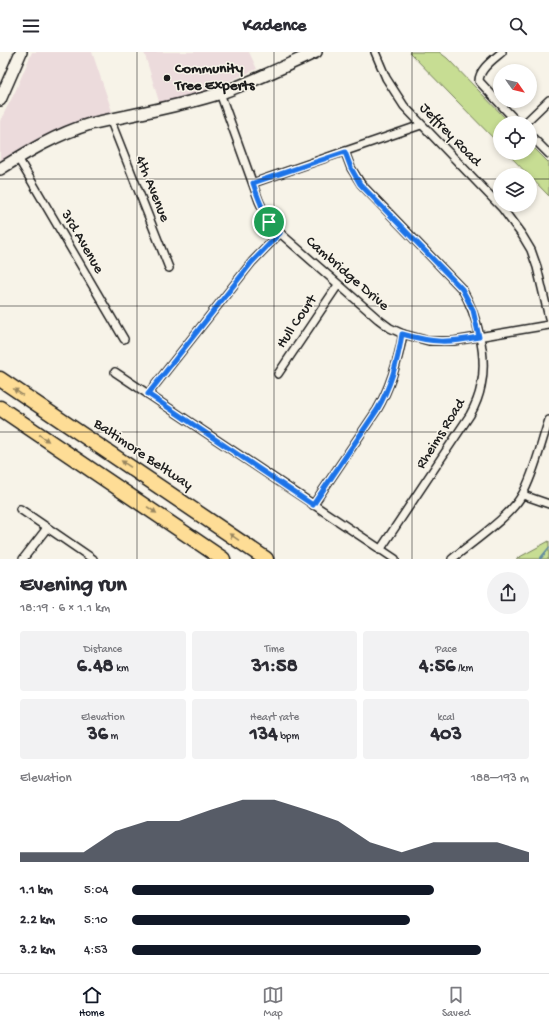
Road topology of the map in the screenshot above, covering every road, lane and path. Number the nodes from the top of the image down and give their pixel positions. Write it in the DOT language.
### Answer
graph roads {
  1 [pos="21,52"];
  2 [pos="316,52"];
  3 [pos="375,52"];
  4 [pos="502,52"];
  5 [pos="220,93"];
  6 [pos="0,100"];
  7 [pos="549,100"];
  8 [pos="512,116"];
  9 [pos="532,116"];
  10 [pos="110,119"];
  11 [pos="421,125"];
  12 [pos="537,142"];
  13 [pos="345,152"];
  14 [pos="549,154"];
  15 [pos="18,158"];
  16 [pos="0,169"];
  17 [pos="253,183"];
  18 [pos="280,233"];
  19 [pos="169,268"];
  20 [pos="338,285"];
  21 [pos="549,318"];
  22 [pos="549,325"];
  23 [pos="402,334"];
  24 [pos="479,337"];
  25 [pos="124,339"];
  26 [pos="116,372"];
  27 [pos="278,374"];
  28 [pos="0,379"];
  29 [pos="148,394"];
  30 [pos="0,408"];
  31 [pos="549,420"];
  32 [pos="523,495"];
  33 [pos="549,504"];
  34 [pos="313,505"];
  35 [pos="20,509"];
  36 [pos="47,528"];
  37 [pos="380,550"];
  38 [pos="23,559"];
  39 [pos="93,559"];
  40 [pos="224,559"];
  41 [pos="266,559"];
  42 [pos="395,559"];
  43 [pos="452,559"];
  1 -- 6 [label="main road"];
  2 -- 5 [label="main road"];
  3 -- 11 [label="street, Jeffrey Road"];
  4 -- 8 [label="street"];
  5 -- 10 [label="main road"];
  5 -- 17 [label="street, Cambridge Drive"];
  7 -- 9 [label="street"];
  10 -- 15 [label="main road"];
  10 -- 19 [label="street, 4th Avenue"];
  11 -- 13 [label="street"];
  11 -- 21 [label="street, Jeffrey Road"];
  12 -- 14 [label="street"];
  13 -- 17 [label="street"];
  13 -- 24 [label="street, Rheims Road"];
  15 -- 16 [label="main road"];
  15 -- 25 [label="street, 3rd Avenue"];
  17 -- 18 [label="street, Cambridge Drive"];
  18 -- 20 [label="street, Cambridge Drive"];
  18 -- 29 [label="street"];
  20 -- 23 [label="street, Cambridge Drive"];
  20 -- 27 [label="street, Hull Court"];
  22 -- 24 [label="street, Cambridge Drive"];
  23 -- 24 [label="street, Cambridge Drive"];
  23 -- 34 [label="street"];
  24 -- 37 [label="street, Rheims Road"];
  26 -- 29 [label="street"];
  41 -- 28 [label="highway, Baltimore Beltway, one-way"];
  29 -- 34 [label="street"];
  30 -- 40 [label="highway, one-way"];
  31 -- 32 [label="street"];
  32 -- 33 [label="street"];
  32 -- 43 [label="street"];
  34 -- 37 [label="street"];
  35 -- 36 [label="street"];
  36 -- 38 [label="street"];
  36 -- 39 [label="street"];
  37 -- 42 [label="street"];
}
